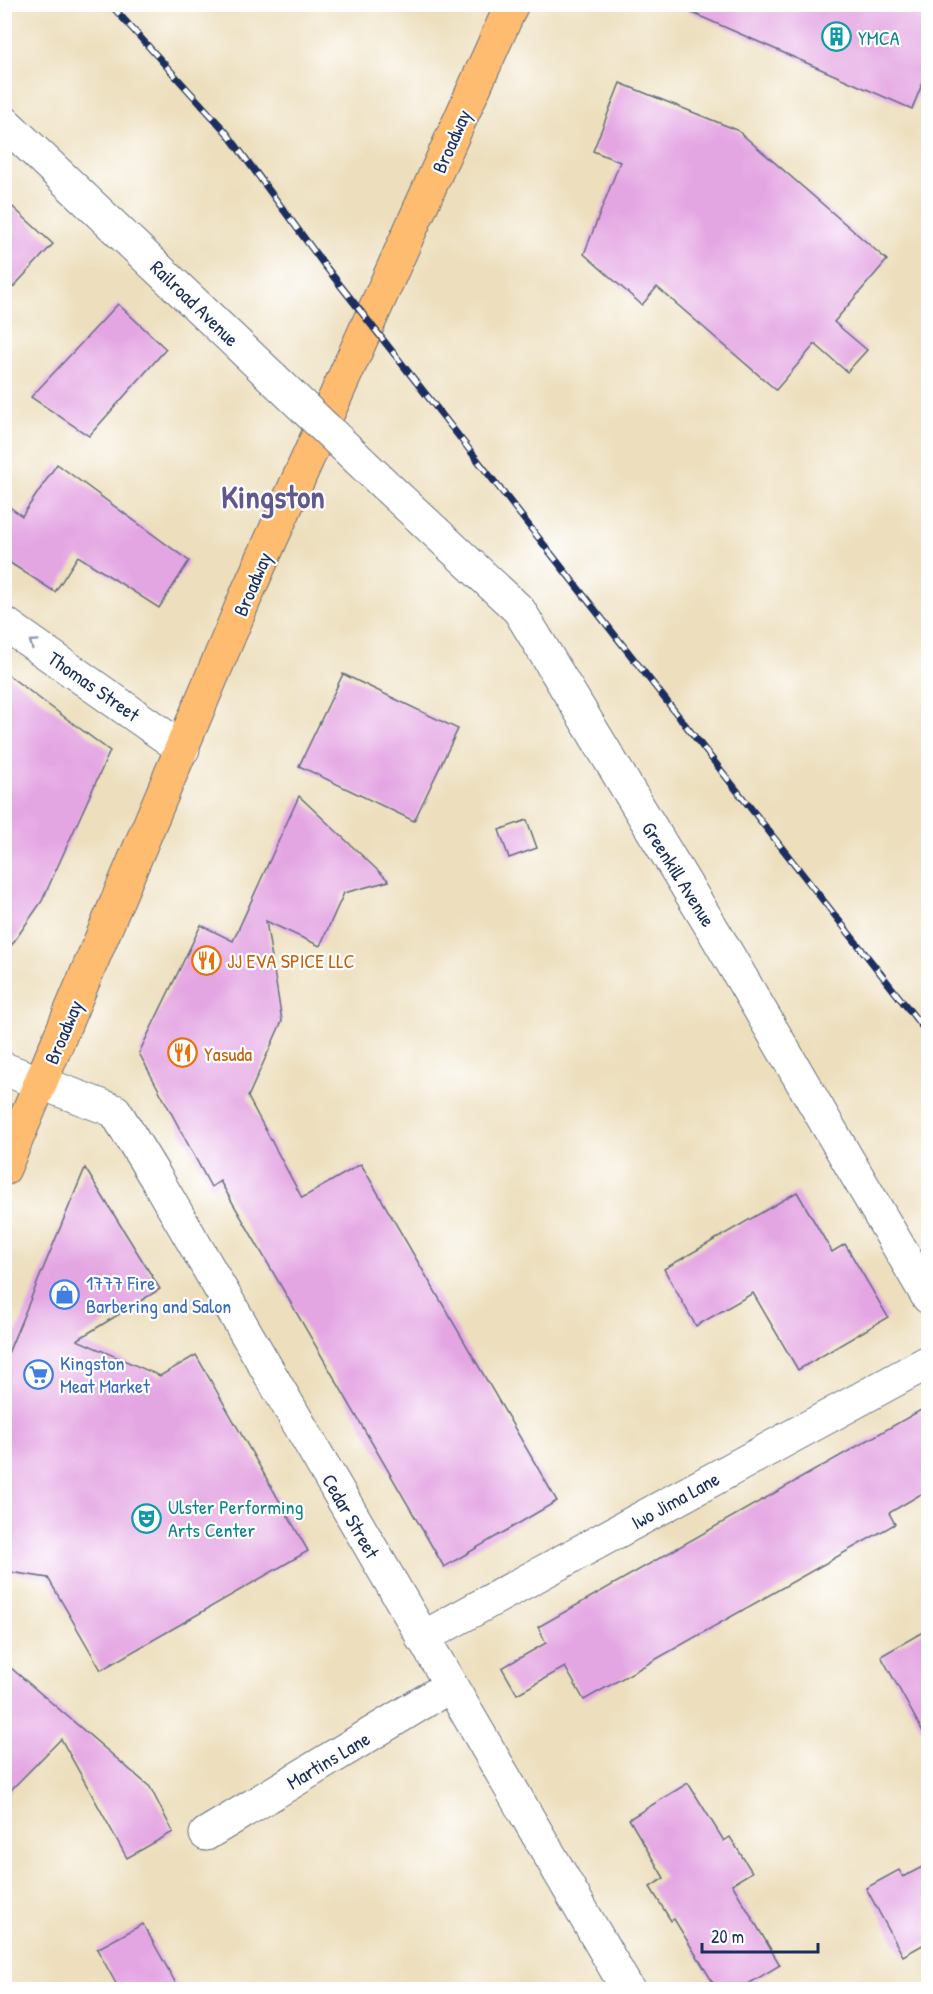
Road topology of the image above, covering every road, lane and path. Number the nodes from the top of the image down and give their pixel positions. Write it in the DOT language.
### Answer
graph roads {
  1 [pos="512,4"];
  2 [pos="4,122"];
  3 [pos="385,485"];
  4 [pos="4,623"];
  5 [pos="183,749"];
  6 [pos="4,1069"];
  7 [pos="40,1084"];
  8 [pos="4,1169"];
  9 [pos="928,1297"];
  10 [pos="928,1362"];
  11 [pos="422,1638"];
  12 [pos="450,1686"];
  13 [pos="206,1834"];
  14 [pos="628,1989"];
  1 -- 5 [label="highway, Broadway"];
  2 -- 3 [label="street, Railroad Avenue, bridge"];
  3 -- 9 [label="street, Greenkill Avenue"];
  5 -- 4 [label="street, Thomas Street, one-way"];
  5 -- 7 [label="highway, Broadway"];
  6 -- 7 [label="street, Cedar Street"];
  7 -- 8 [label="highway, Broadway"];
  7 -- 11 [label="street, Cedar Street"];
  10 -- 11 [label="street, Iwo Jima Lane"];
  11 -- 12 [label="street, Cedar Street"];
  12 -- 13 [label="street, Martins Lane"];
  12 -- 14 [label="street, Cedar Street"];
}
